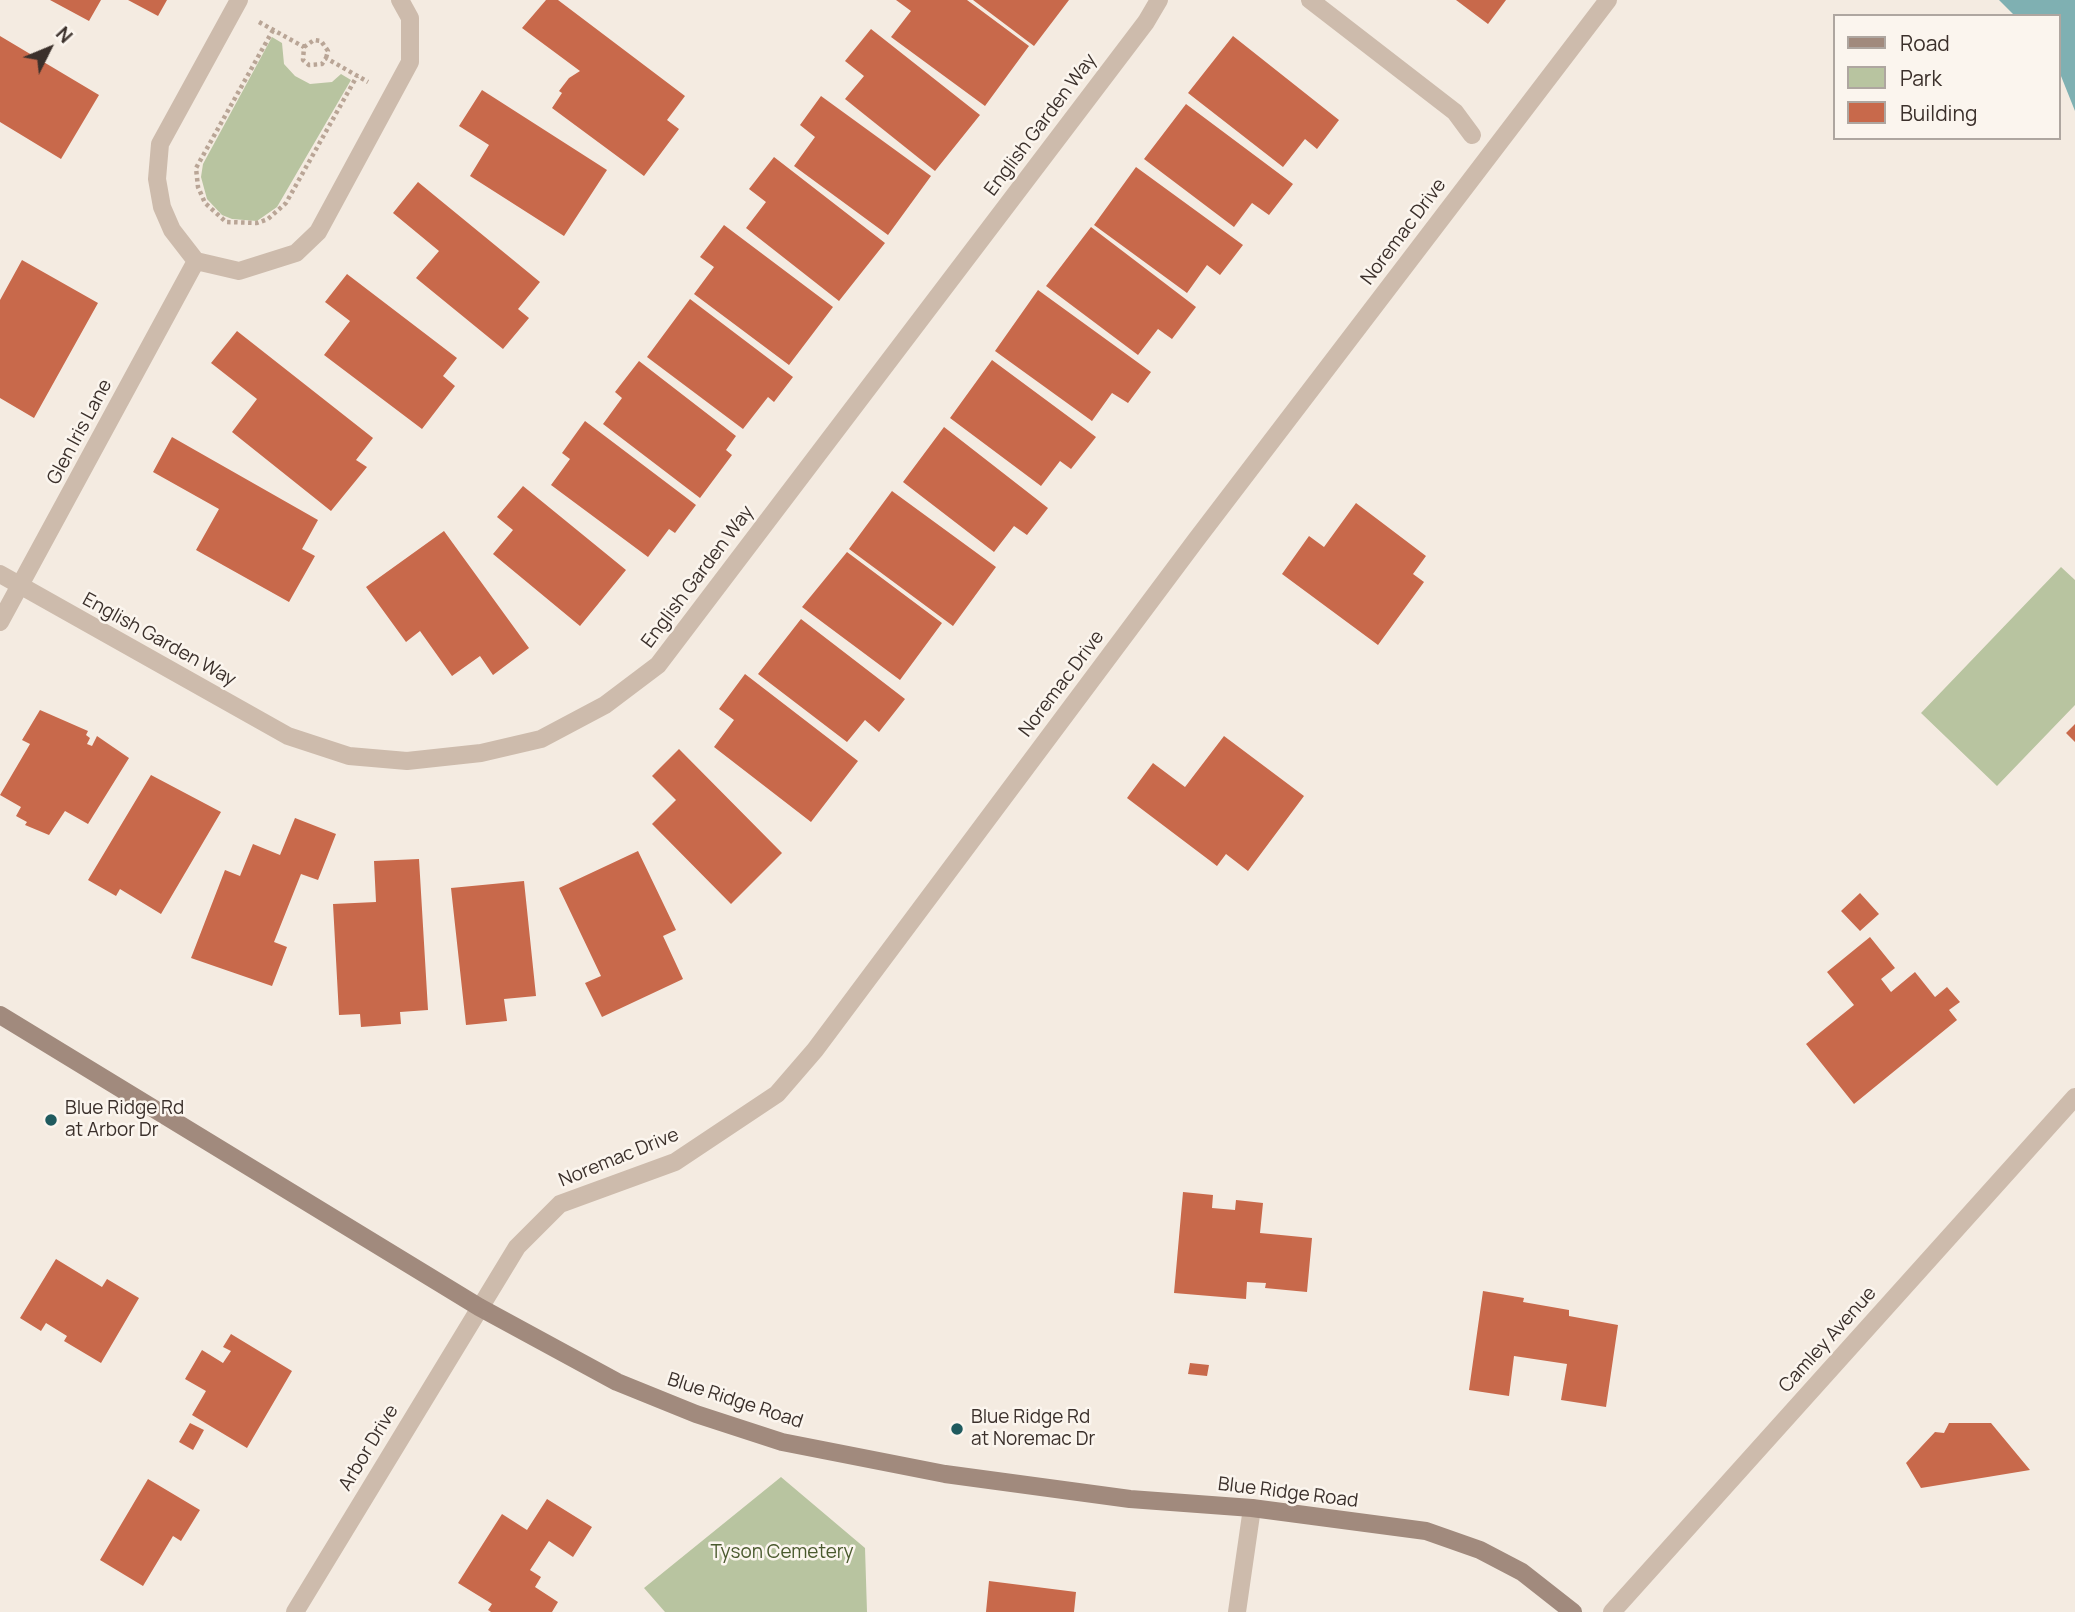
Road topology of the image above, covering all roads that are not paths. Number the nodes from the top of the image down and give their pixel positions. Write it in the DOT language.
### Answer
graph roads {
  1 [pos="400,0"];
  2 [pos="1159,0"];
  3 [pos="1310,0"];
  4 [pos="1608,0"];
  5 [pos="236,4"];
  6 [pos="1472,135"];
  7 [pos="196,261"];
  8 [pos="0,574"];
  9 [pos="20,586"];
  10 [pos="0,622"];
  11 [pos="0,1015"];
  12 [pos="2075,1097"];
  13 [pos="480,1307"];
  14 [pos="1252,1507"];
  15 [pos="295,1612"];
  16 [pos="1237,1612"];
  17 [pos="1573,1612"];
  18 [pos="1612,1612"];
  1 -- 7 [label="street"];
  2 -- 9 [label="street, English Garden Way"];
  3 -- 6 [label="street"];
  4 -- 13 [label="street, Noremac Drive"];
  5 -- 7 [label="street"];
  7 -- 9 [label="street, Glen Iris Lane"];
  8 -- 9 [label="street, English Garden Way"];
  9 -- 10 [label="street, Glen Iris Lane"];
  11 -- 13 [label="main road, Blue Ridge Road"];
  12 -- 18 [label="street, Camley Avenue"];
  13 -- 14 [label="main road, Blue Ridge Road"];
  13 -- 15 [label="street, Arbor Drive"];
  14 -- 16 [label="street"];
  14 -- 17 [label="main road, Blue Ridge Road"];
}
